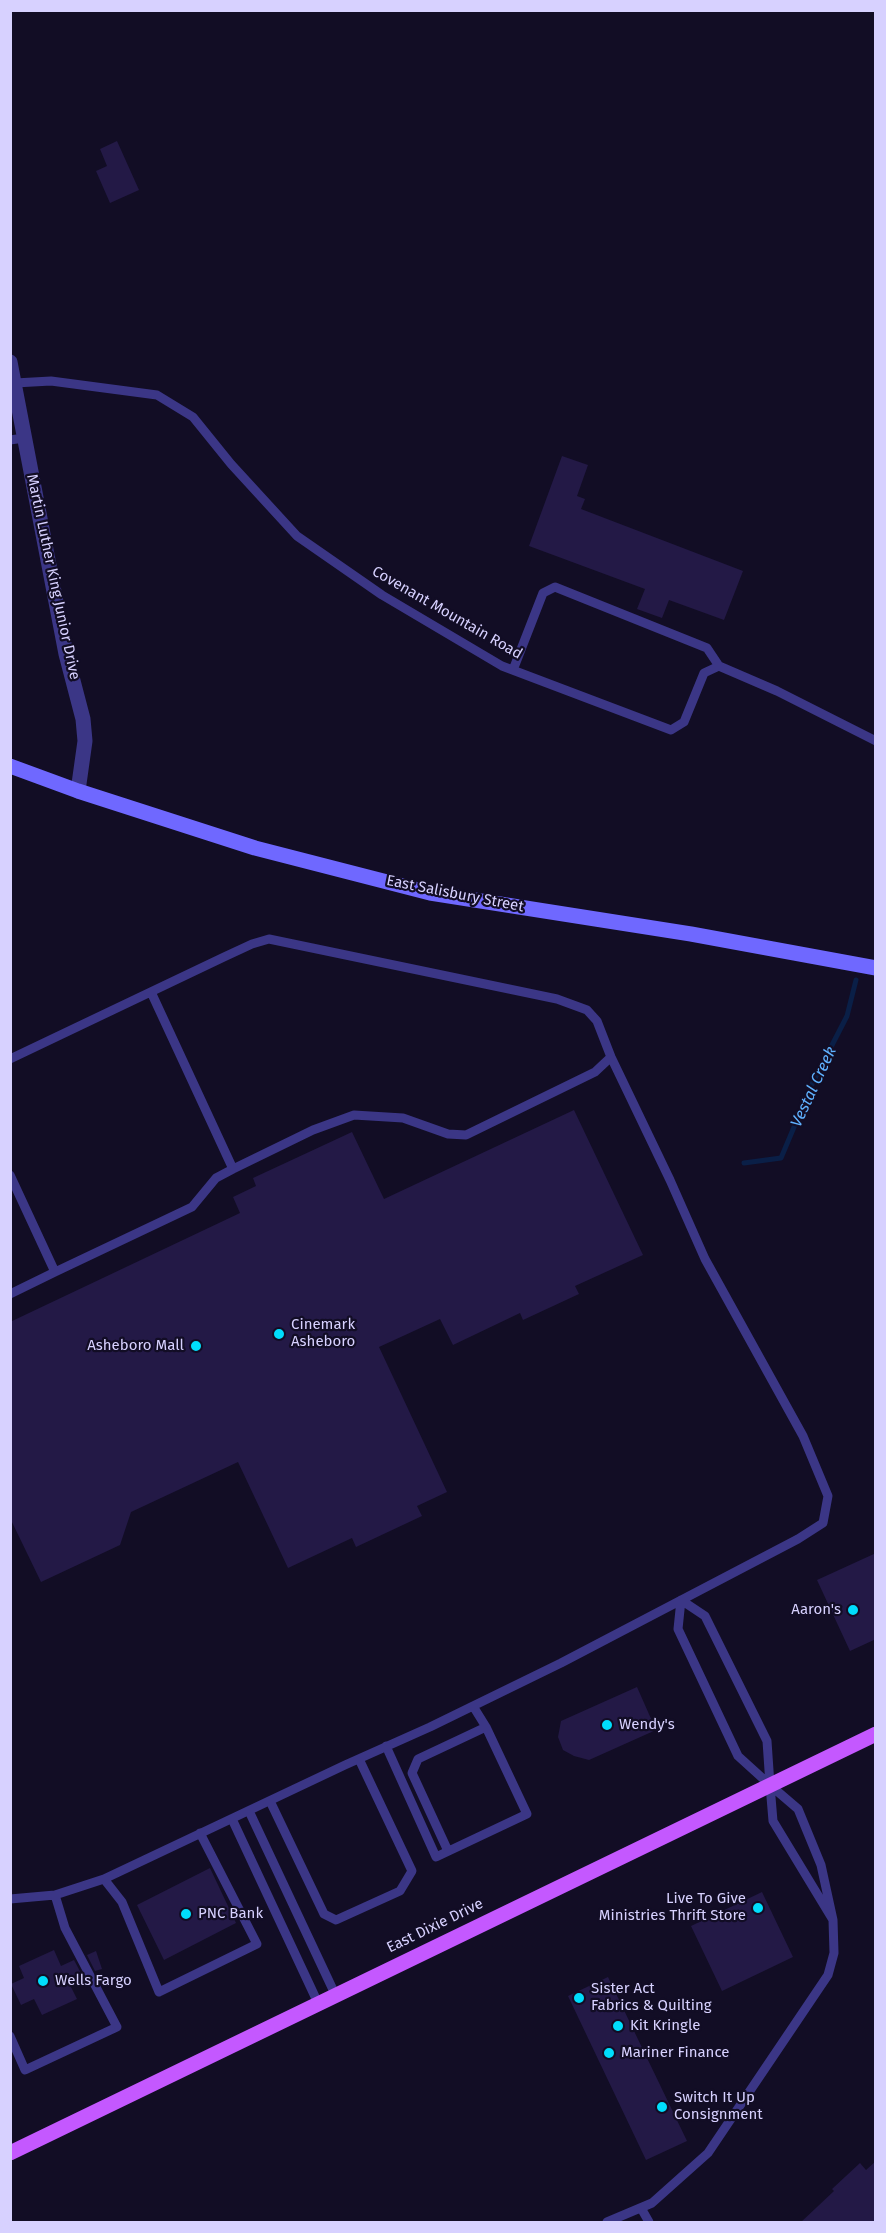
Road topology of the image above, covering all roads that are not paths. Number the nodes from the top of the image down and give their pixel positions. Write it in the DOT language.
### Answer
graph roads {
  1 [pos="10,362"];
  2 [pos="15,383"];
  3 [pos="17,439"];
  4 [pos="719,666"];
  5 [pos="513,670"];
  6 [pos="876,741"];
  7 [pos="10,766"];
  8 [pos="78,791"];
  9 [pos="876,968"];
  10 [pos="151,992"];
  11 [pos="611,1057"];
  12 [pos="10,1059"];
  13 [pos="233,1169"];
  14 [pos="10,1175"];
  15 [pos="55,1272"];
  16 [pos="10,1294"];
  17 [pos="681,1600"];
  18 [pos="473,1706"];
  19 [pos="486,1727"];
  20 [pos="876,1734"];
  21 [pos="386,1746"];
  22 [pos="359,1759"];
  23 [pos="770,1785"];
  24 [pos="270,1801"];
  25 [pos="249,1811"];
  26 [pos="232,1819"];
  27 [pos="200,1833"];
  28 [pos="448,1851"];
  29 [pos="104,1879"];
  30 [pos="55,1895"];
  31 [pos="10,1899"];
  32 [pos="833,1920"];
  33 [pos="335,1994"];
  34 [pos="318,2002"];
  35 [pos="10,2036"];
  36 [pos="10,2153"];
  37 [pos="641,2208"];
  38 [pos="606,2223"];
  39 [pos="649,2223"];
  1 -- 2 [label="street, Martin Luther King Junior Drive"];
  2 -- 3 [label="street, Martin Luther King Junior Drive"];
  2 -- 5 [label="lane, Covenant Mountain Road"];
  3 -- 8 [label="street, Martin Luther King Junior Drive"];
  4 -- 5 [label="lane, Covenant Mountain Road"];
  4 -- 5 [label="lane"];
  4 -- 6 [label="lane"];
  7 -- 8 [label="main road, East Salisbury Street"];
  8 -- 9 [label="main road, East Salisbury Street"];
  10 -- 11 [label="lane"];
  10 -- 12 [label="lane"];
  10 -- 13 [label="lane"];
  11 -- 13 [label="lane"];
  11 -- 17 [label="lane"];
  13 -- 15 [label="lane"];
  14 -- 15 [label="lane"];
  15 -- 16 [label="lane"];
  17 -- 18 [label="lane"];
  17 -- 23 [label="lane"];
  17 -- 23 [label="lane"];
  18 -- 19 [label="lane"];
  18 -- 21 [label="lane"];
  19 -- 28 [label="lane"];
  19 -- 28 [label="lane"];
  20 -- 23 [label="main road, East Dixie Drive"];
  21 -- 22 [label="lane"];
  21 -- 28 [label="lane"];
  22 -- 24 [label="lane"];
  22 -- 24 [label="lane"];
  23 -- 32 [label="lane"];
  23 -- 32 [label="lane"];
  23 -- 33 [label="main road, East Dixie Drive"];
  24 -- 25 [label="lane"];
  25 -- 26 [label="lane"];
  25 -- 33 [label="lane"];
  26 -- 27 [label="lane"];
  26 -- 34 [label="lane"];
  27 -- 29 [label="lane"];
  27 -- 29 [label="lane"];
  29 -- 30 [label="lane"];
  30 -- 31 [label="lane"];
  30 -- 35 [label="lane"];
  32 -- 37 [label="lane"];
  33 -- 34 [label="main road, East Dixie Drive"];
  34 -- 36 [label="main road, East Dixie Drive"];
  37 -- 38 [label="lane"];
  37 -- 39 [label="lane"];
}
